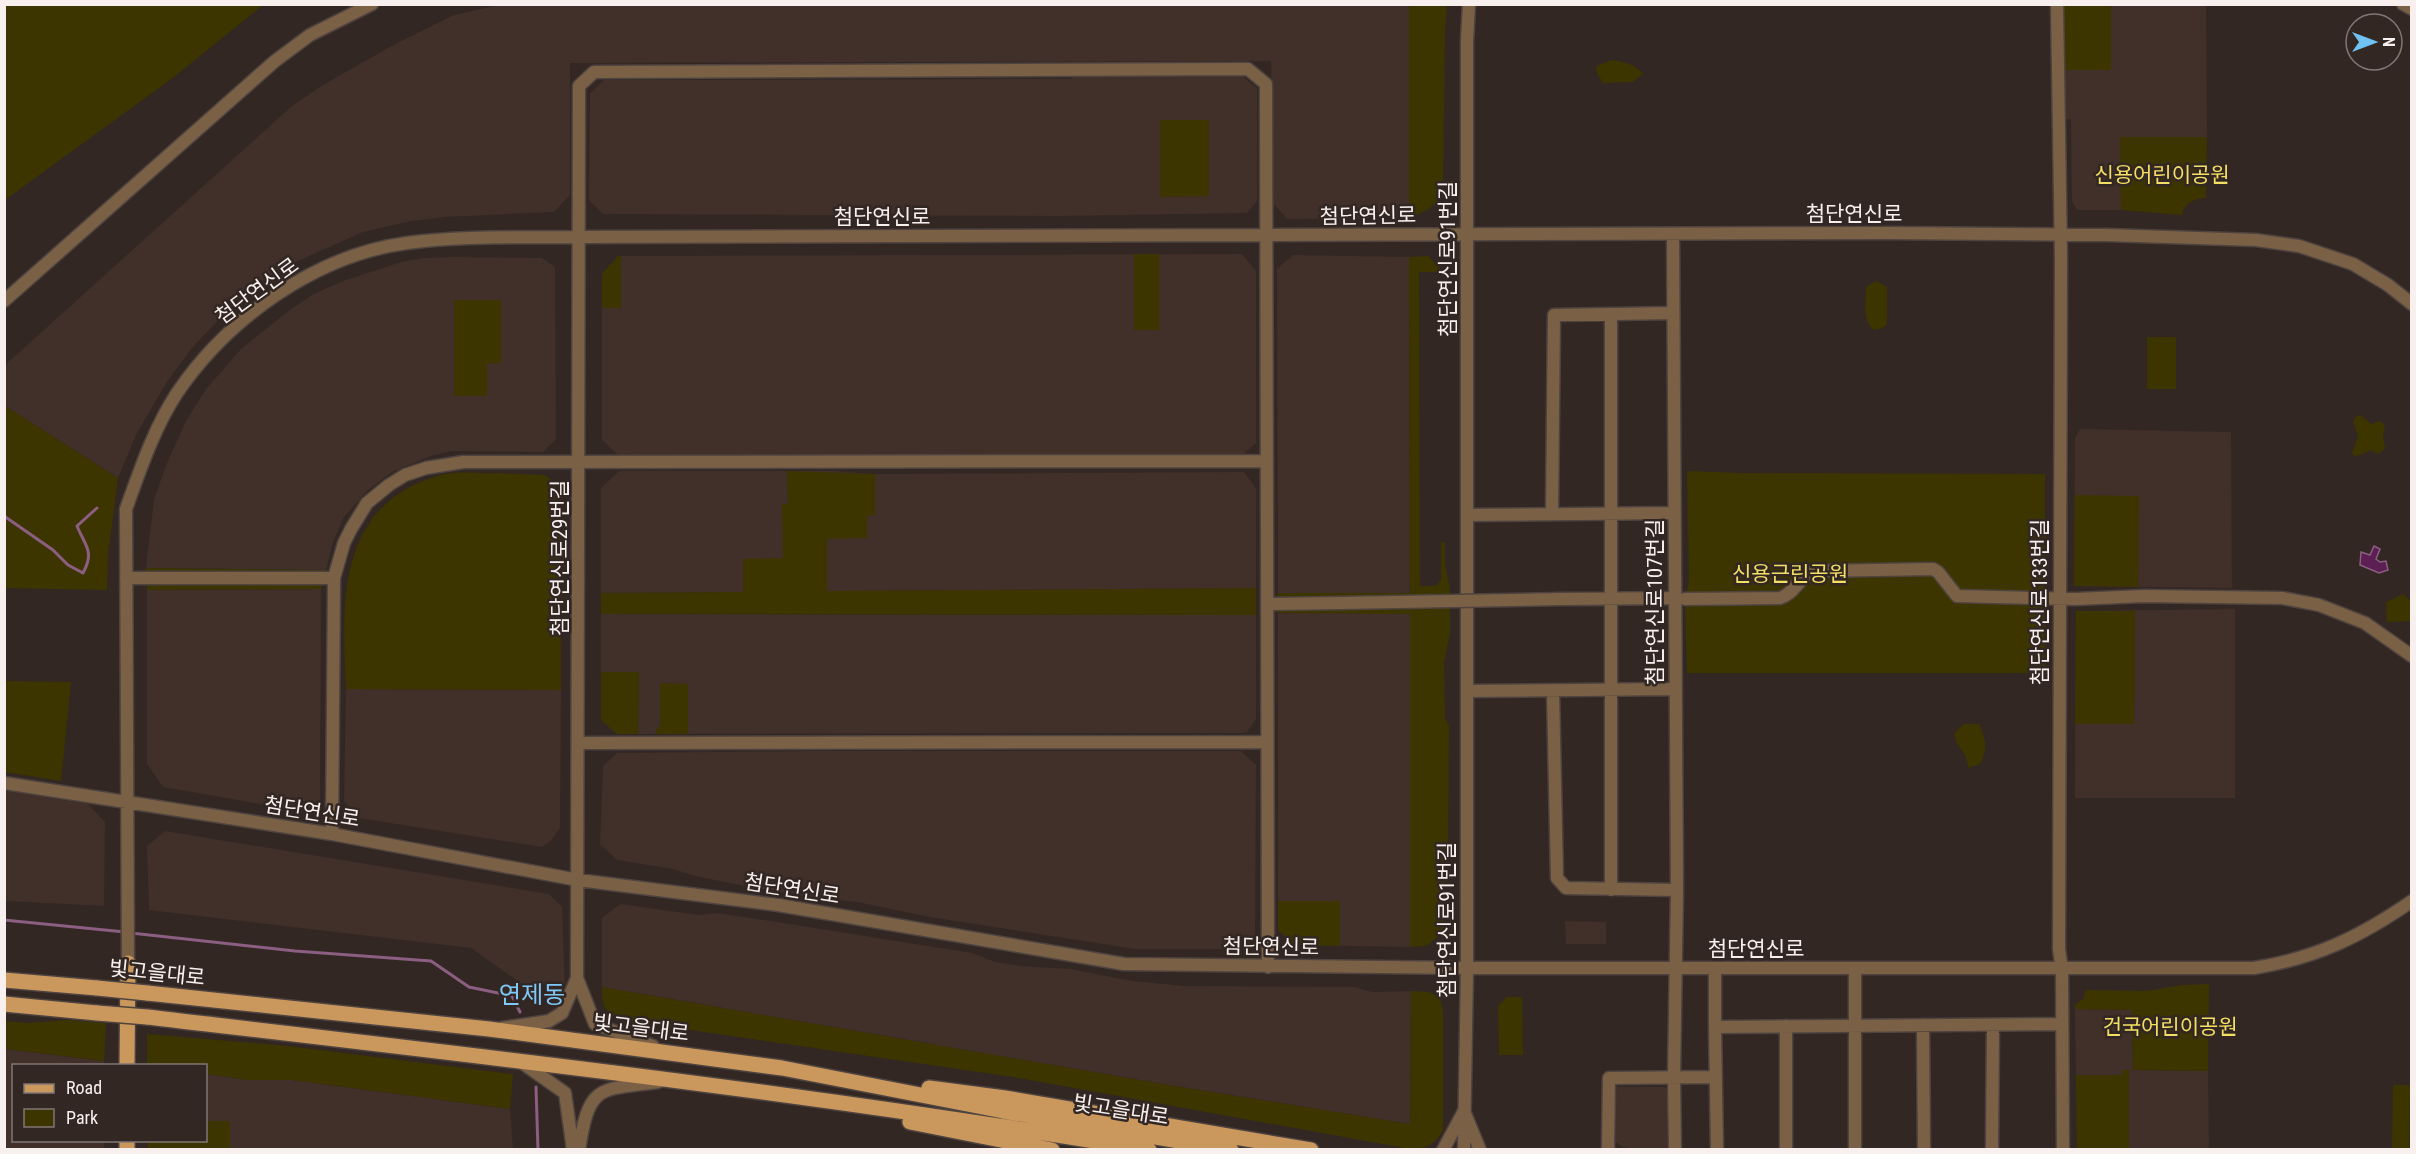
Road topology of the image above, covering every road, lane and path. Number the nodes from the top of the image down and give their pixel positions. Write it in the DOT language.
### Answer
graph roads {
  1 [pos="372,4"];
  2 [pos="1469,4"];
  3 [pos="2057,4"];
  4 [pos="2403,4"];
  5 [pos="2412,9"];
  6 [pos="1467,234"];
  7 [pos="1673,234"];
  8 [pos="2060,234"];
  9 [pos="1265,236"];
  10 [pos="580,237"];
  11 [pos="4,301"];
  12 [pos="2412,304"];
  13 [pos="1673,313"];
  14 [pos="1611,314"];
  15 [pos="580,462"];
  16 [pos="1266,462"];
  17 [pos="1674,513"];
  18 [pos="1468,514"];
  19 [pos="1552,514"];
  20 [pos="1612,514"];
  21 [pos="126,578"];
  22 [pos="334,578"];
  23 [pos="1612,598"];
  24 [pos="1680,598"];
  25 [pos="2060,598"];
  26 [pos="1267,604"];
  27 [pos="2412,656"];
  28 [pos="1675,689"];
  29 [pos="1611,690"];
  30 [pos="1468,691"];
  31 [pos="1553,691"];
  32 [pos="1268,742"];
  33 [pos="579,743"];
  34 [pos="4,783"];
  35 [pos="126,803"];
  36 [pos="332,834"];
  37 [pos="578,880"];
  38 [pos="1611,890"];
  39 [pos="1677,890"];
  40 [pos="2412,901"];
  41 [pos="128,963"];
  42 [pos="1268,967"];
  43 [pos="1467,968"];
  44 [pos="1676,968"];
  45 [pos="1715,968"];
  46 [pos="1855,968"];
  47 [pos="2062,970"];
  48 [pos="577,978"];
  49 [pos="4,980"];
  50 [pos="4,1004"];
  51 [pos="2062,1024"];
  52 [pos="1923,1025"];
  53 [pos="1993,1025"];
  54 [pos="1786,1026"];
  55 [pos="1854,1026"];
  56 [pos="1715,1027"];
  57 [pos="489,1029"];
  58 [pos="672,1053"];
  59 [pos="520,1061"];
  60 [pos="127,1064"];
  61 [pos="782,1068"];
  62 [pos="1674,1077"];
  63 [pos="1716,1077"];
  64 [pos="670,1080"];
  65 [pos="778,1095"];
  66 [pos="1464,1111"];
  67 [pos="573,1149"];
  68 [pos="579,1149"];
  69 [pos="1052,1149"];
  70 [pos="1149,1149"];
  71 [pos="1231,1149"];
  72 [pos="1311,1149"];
  73 [pos="1443,1149"];
  74 [pos="1464,1149"];
  75 [pos="1480,1149"];
  76 [pos="1608,1149"];
  77 [pos="1675,1149"];
  78 [pos="1717,1149"];
  79 [pos="1786,1149"];
  80 [pos="1855,1149"];
  81 [pos="1924,1149"];
  82 [pos="1992,1149"];
  83 [pos="2063,1149"];
  1 -- 11 [label="street"];
  2 -- 6 [label="street, 첨단연신로91번길"];
  3 -- 8 [label="street"];
  4 -- 5 [label="street"];
  6 -- 7 [label="street, 첨단연신로"];
  6 -- 9 [label="street, 첨단연신로"];
  6 -- 18 [label="street, 첨단연신로91번길"];
  7 -- 8 [label="street, 첨단연신로"];
  7 -- 13 [label="street, 첨단연신로107번길"];
  8 -- 12 [label="street, 첨단연신로"];
  8 -- 25 [label="street, 첨단연신로133번길"];
  9 -- 10 [label="street, 첨단연신로"];
  9 -- 10 [label="street, 첨단연신로29번길"];
  9 -- 16 [label="street"];
  10 -- 15 [label="street, 첨단연신로29번길"];
  10 -- 21 [label="street, 첨단연신로"];
  13 -- 14 [label="street"];
  13 -- 17 [label="street, 첨단연신로107번길"];
  14 -- 19 [label="street"];
  14 -- 20 [label="street"];
  15 -- 16 [label="street"];
  15 -- 22 [label="street"];
  15 -- 33 [label="street, 첨단연신로29번길"];
  16 -- 26 [label="street"];
  17 -- 20 [label="street"];
  17 -- 24 [label="street, 첨단연신로107번길"];
  18 -- 19 [label="street"];
  18 -- 30 [label="street, 첨단연신로91번길"];
  19 -- 20 [label="street"];
  20 -- 23 [label="street"];
  21 -- 22 [label="street"];
  21 -- 35 [label="street, 첨단연신로"];
  22 -- 36 [label="street"];
  23 -- 24 [label="street"];
  23 -- 26 [label="street, bridge"];
  23 -- 29 [label="street"];
  24 -- 25 [label="street"];
  24 -- 28 [label="street, 첨단연신로107번길"];
  25 -- 27 [label="street"];
  25 -- 47 [label="street, 첨단연신로133번길"];
  26 -- 32 [label="street"];
  28 -- 29 [label="street"];
  28 -- 39 [label="street, 첨단연신로107번길"];
  29 -- 31 [label="street"];
  29 -- 38 [label="street"];
  30 -- 31 [label="street"];
  30 -- 43 [label="street, 첨단연신로91번길"];
  31 -- 38 [label="street"];
  32 -- 33 [label="street"];
  32 -- 42 [label="street"];
  33 -- 37 [label="street, 첨단연신로29번길"];
  34 -- 35 [label="street"];
  35 -- 36 [label="street, 첨단연신로"];
  35 -- 41 [label="street, 첨단연신로"];
  36 -- 37 [label="street, 첨단연신로"];
  37 -- 42 [label="street, 첨단연신로"];
  37 -- 48 [label="street, 첨단연신로29번길"];
  38 -- 39 [label="street"];
  39 -- 44 [label="street, 첨단연신로107번길"];
  40 -- 47 [label="street, 첨단연신로"];
  41 -- 60 [label="main road"];
  42 -- 43 [label="street, 첨단연신로"];
  43 -- 44 [label="street, 첨단연신로"];
  43 -- 66 [label="street, 첨단연신로91번길"];
  44 -- 45 [label="street, 첨단연신로"];
  44 -- 62 [label="street, 첨단연신로107번길"];
  45 -- 46 [label="street, 첨단연신로"];
  45 -- 56 [label="street"];
  46 -- 47 [label="street, 첨단연신로"];
  46 -- 55 [label="street"];
  47 -- 51 [label="street, 첨단연신로133번길"];
  48 -- 57 [label="street"];
  48 -- 58 [label="street"];
  49 -- 57 [label="main road, 빛고을대로, bridge"];
  50 -- 59 [label="main road, 빛고을대로, bridge"];
  51 -- 53 [label="street"];
  51 -- 83 [label="street, 첨단연신로133번길"];
  52 -- 53 [label="street"];
  52 -- 55 [label="street"];
  52 -- 81 [label="street"];
  53 -- 82 [label="street"];
  54 -- 55 [label="street"];
  54 -- 56 [label="street"];
  54 -- 79 [label="street"];
  55 -- 80 [label="street"];
  56 -- 63 [label="street"];
  57 -- 58 [label="main road, 빛고을대로"];
  58 -- 61 [label="main road, 빛고을대로"];
  59 -- 64 [label="main road, 빛고을대로"];
  59 -- 67 [label="street"];
  61 -- 71 [label="main road, 빛고을대로"];
  61 -- 72 [label="main road"];
  62 -- 63 [label="street"];
  62 -- 76 [label="street"];
  62 -- 77 [label="street, 첨단연신로107번길"];
  63 -- 78 [label="street"];
  64 -- 65 [label="main road, 빛고을대로"];
  64 -- 68 [label="street"];
  65 -- 69 [label="main road"];
  65 -- 70 [label="main road, 빛고을대로"];
  66 -- 73 [label="street"];
  66 -- 74 [label="street, 첨단연신로91번길"];
  66 -- 75 [label="street"];
}
